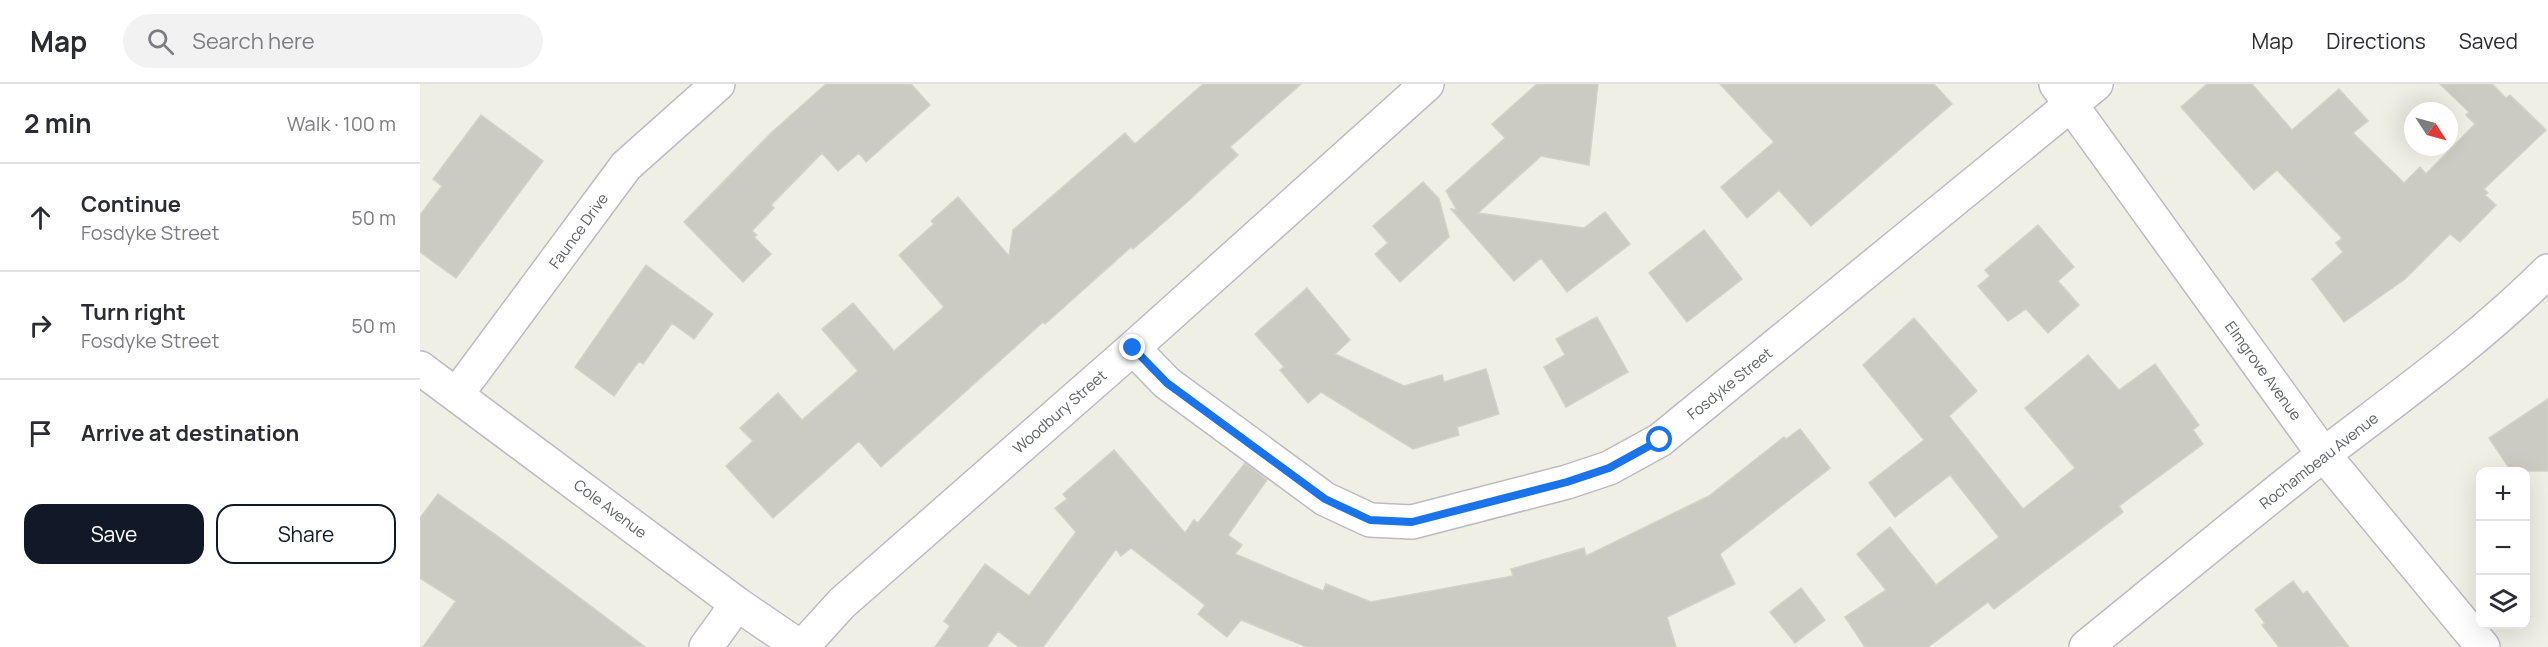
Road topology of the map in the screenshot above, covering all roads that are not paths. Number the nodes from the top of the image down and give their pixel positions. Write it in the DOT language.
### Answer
graph roads {
  1 [pos="718,84"];
  2 [pos="1427,84"];
  3 [pos="2096,84"];
  4 [pos="2064,95"];
  5 [pos="2548,271"];
  6 [pos="1133,348"];
  7 [pos="420,368"];
  8 [pos="457,394"];
  9 [pos="2324,455"];
  10 [pos="737,604"];
  11 [pos="706,647"];
  12 [pos="801,647"];
  13 [pos="2086,647"];
  14 [pos="2483,647"];
  1 -- 8 [label="street, Faunce Drive"];
  2 -- 6 [label="street, Woodbury Street"];
  3 -- 4 [label="street, Fosdyke Street"];
  4 -- 6 [label="street, Fosdyke Street"];
  4 -- 9 [label="street, Elmgrove Avenue"];
  5 -- 9 [label="street, Rochambeau Avenue"];
  6 -- 12 [label="street, Woodbury Street"];
  7 -- 8 [label="street, Cole Avenue"];
  8 -- 10 [label="street, Cole Avenue"];
  9 -- 13 [label="street, Rochambeau Avenue"];
  9 -- 14 [label="street, Elmgrove Avenue"];
  10 -- 11 [label="street"];
  10 -- 12 [label="street, Cole Avenue"];
}
